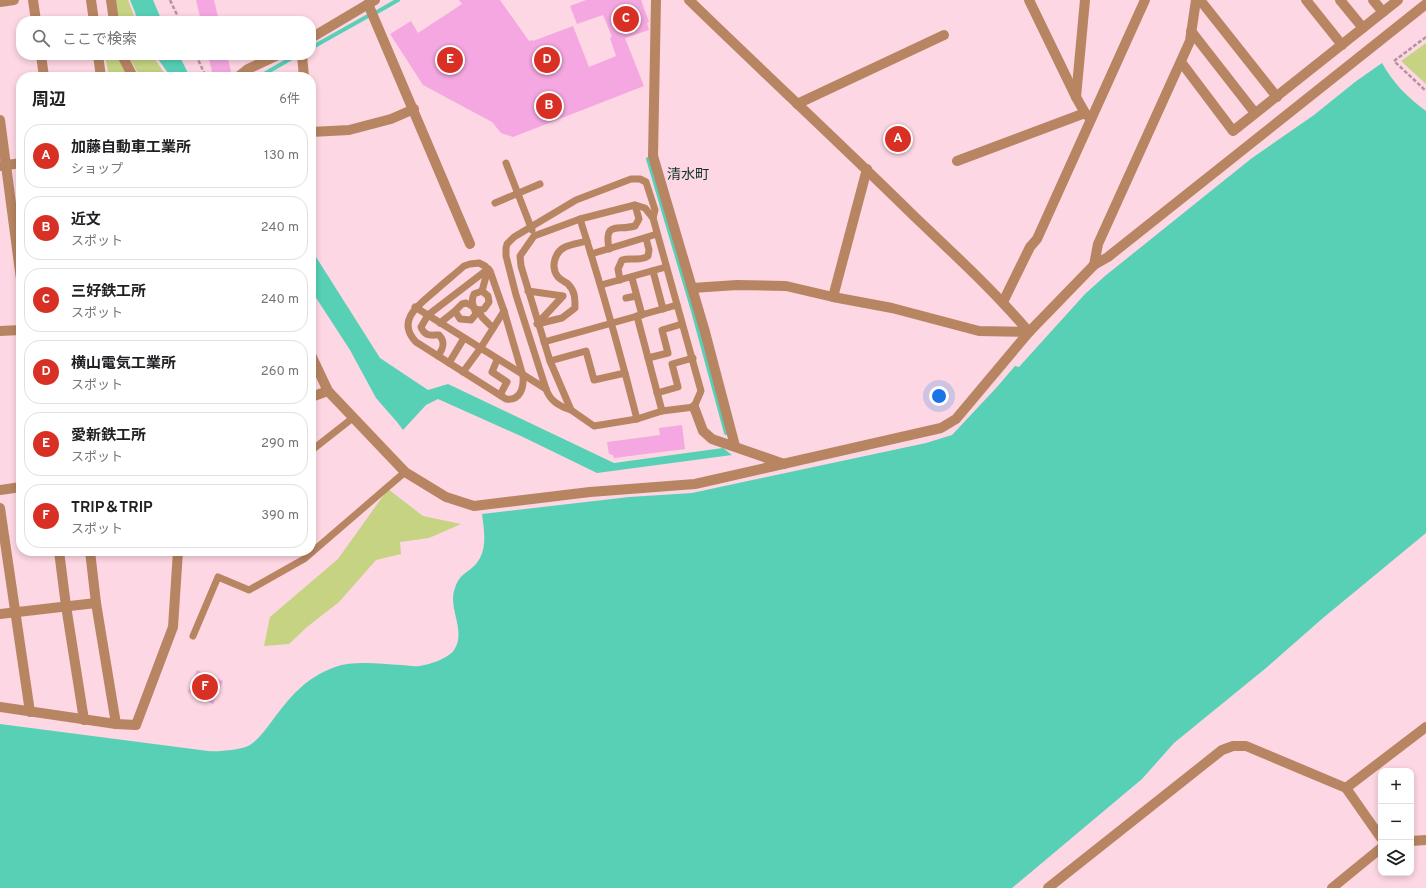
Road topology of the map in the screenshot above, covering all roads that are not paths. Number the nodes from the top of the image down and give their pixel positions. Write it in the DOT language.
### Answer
graph roads {
  1 [pos="14,0"];
  2 [pos="33,0"];
  3 [pos="91,0"];
  4 [pos="110,0"];
  5 [pos="656,0"];
  6 [pos="689,0"];
  7 [pos="1029,0"];
  8 [pos="1085,0"];
  9 [pos="1145,0"];
  10 [pos="1196,0"];
  11 [pos="1200,0"];
  12 [pos="1306,0"];
  13 [pos="1340,0"];
  14 [pos="1373,0"];
  15 [pos="1398,0"];
  16 [pos="0,2"];
  17 [pos="371,2"];
  18 [pos="1426,4"];
  19 [pos="1383,12"];
  20 [pos="35,16"];
  21 [pos="93,16"];
  22 [pos="113,16"];
  23 [pos="1363,28"];
  24 [pos="1191,31"];
  25 [pos="316,35"];
  26 [pos="944,35"];
  27 [pos="1342,45"];
  28 [pos="42,60"];
  29 [pos="99,60"];
  30 [pos="124,60"];
  31 [pos="267,60"];
  32 [pos="302,60"];
  33 [pos="1181,62"];
  34 [pos="43,72"];
  35 [pos="100,72"];
  36 [pos="130,72"];
  37 [pos="244,72"];
  38 [pos="304,72"];
  39 [pos="1076,97"];
  40 [pos="1277,97"];
  41 [pos="797,104"];
  42 [pos="414,109"];
  43 [pos="1256,113"];
  44 [pos="1088,116"];
  45 [pos="0,120"];
  46 [pos="316,132"];
  47 [pos="957,161"];
  48 [pos="16,164"];
  49 [pos="506,164"];
  50 [pos="3,165"];
  51 [pos="867,169"];
  52 [pos="540,184"];
  53 [pos="518,193"];
  54 [pos="495,203"];
  55 [pos="635,205"];
  56 [pos="653,218"];
  57 [pos="580,219"];
  58 [pos="531,227"];
  59 [pos="657,234"];
  60 [pos="534,236"];
  61 [pos="646,238"];
  62 [pos="587,241"];
  63 [pos="470,244"];
  64 [pos="16,247"];
  65 [pos="609,249"];
  66 [pos="591,254"];
  67 [pos="1094,265"];
  68 [pos="666,267"];
  69 [pos="488,269"];
  70 [pos="653,271"];
  71 [pos="632,278"];
  72 [pos="620,280"];
  73 [pos="601,285"];
  74 [pos="692,288"];
  75 [pos="482,291"];
  76 [pos="528,291"];
  77 [pos="636,296"];
  78 [pos="833,297"];
  79 [pos="626,298"];
  80 [pos="1003,302"];
  81 [pos="677,305"];
  82 [pos="415,307"];
  83 [pos="663,309"];
  84 [pos="455,310"];
  85 [pos="477,310"];
  86 [pos="504,311"];
  87 [pos="428,315"];
  88 [pos="639,315"];
  89 [pos="610,322"];
  90 [pos="440,323"];
  91 [pos="538,324"];
  92 [pos="682,324"];
  93 [pos="493,328"];
  94 [pos="16,330"];
  95 [pos="0,332"];
  96 [pos="1029,332"];
  97 [pos="464,338"];
  98 [pos="544,342"];
  99 [pos="480,349"];
  100 [pos="438,356"];
  101 [pos="648,358"];
  102 [pos="692,358"];
  103 [pos="497,360"];
  104 [pos="550,361"];
  105 [pos="449,363"];
  106 [pos="316,365"];
  107 [pos="463,372"];
  108 [pos="625,373"];
  109 [pos="523,376"];
  110 [pos="328,390"];
  111 [pos="546,390"];
  112 [pos="657,393"];
  113 [pos="316,395"];
  114 [pos="500,395"];
  115 [pos="694,407"];
  116 [pos="571,410"];
  117 [pos="662,411"];
  118 [pos="354,418"];
  119 [pos="637,420"];
  120 [pos="735,446"];
  121 [pos="316,447"];
  122 [pos="784,464"];
  123 [pos="405,472"];
  124 [pos="16,488"];
  125 [pos="0,490"];
  126 [pos="0,508"];
  127 [pos="316,549"];
  128 [pos="60,556"];
  129 [pos="91,556"];
  130 [pos="178,556"];
  131 [pos="307,556"];
  132 [pos="96,603"];
  133 [pos="66,606"];
  134 [pos="16,612"];
  135 [pos="0,614"];
  136 [pos="193,636"];
  137 [pos="0,707"];
  138 [pos="30,712"];
  139 [pos="84,720"];
  140 [pos="116,724"];
  141 [pos="1426,727"];
  142 [pos="1346,788"];
  143 [pos="1378,834"];
  144 [pos="1426,840"];
  145 [pos="1414,841"];
  146 [pos="1378,850"];
  147 [pos="1048,888"];
  148 [pos="1332,888"];
  1 -- 16 [label="street"];
  2 -- 20 [label="street"];
  3 -- 21 [label="street"];
  4 -- 22 [label="street"];
  5 -- 74 [label="street"];
  6 -- 41 [label="street"];
  7 -- 39 [label="street"];
  8 -- 39 [label="street"];
  9 -- 44 [label="street"];
  10 -- 24 [label="street"];
  11 -- 40 [label="street"];
  12 -- 27 [label="street"];
  13 -- 23 [label="street"];
  14 -- 19 [label="street"];
  15 -- 19 [label="street"];
  17 -- 25 [label="street"];
  17 -- 42 [label="street"];
  18 -- 67 [label="street"];
  19 -- 23 [label="street"];
  23 -- 27 [label="street"];
  24 -- 33 [label="street"];
  24 -- 43 [label="street"];
  26 -- 41 [label="street"];
  27 -- 40 [label="street"];
  28 -- 34 [label="street"];
  29 -- 35 [label="street"];
  30 -- 36 [label="street"];
  31 -- 37 [label="street"];
  32 -- 38 [label="street"];
  33 -- 43 [label="street"];
  33 -- 67 [label="street"];
  39 -- 44 [label="street"];
  40 -- 43 [label="street"];
  41 -- 51 [label="street"];
  42 -- 46 [label="street"];
  42 -- 63 [label="street"];
  44 -- 47 [label="street"];
  44 -- 80 [label="street"];
  45 -- 50 [label="street"];
  48 -- 50 [label="street"];
  49 -- 53 [label="lane"];
  50 -- 64 [label="street"];
  51 -- 78 [label="street"];
  51 -- 80 [label="street"];
  52 -- 53 [label="lane"];
  53 -- 54 [label="lane"];
  53 -- 58 [label="lane"];
  55 -- 56 [label="lane"];
  55 -- 57 [label="lane"];
  55 -- 65 [label="lane"];
  56 -- 58 [label="lane"];
  56 -- 59 [label="lane"];
  57 -- 60 [label="lane"];
  57 -- 62 [label="lane"];
  58 -- 60 [label="lane"];
  58 -- 111 [label="lane"];
  59 -- 61 [label="lane"];
  59 -- 68 [label="lane"];
  60 -- 76 [label="lane"];
  61 -- 65 [label="lane"];
  61 -- 72 [label="lane"];
  62 -- 66 [label="lane"];
  62 -- 91 [label="lane"];
  65 -- 66 [label="lane"];
  66 -- 73 [label="lane"];
  67 -- 96 [label="street"];
  68 -- 70 [label="lane"];
  68 -- 81 [label="lane"];
  69 -- 75 [label="lane"];
  69 -- 82 [label="lane"];
  69 -- 86 [label="lane"];
  69 -- 87 [label="lane"];
  70 -- 71 [label="lane"];
  70 -- 83 [label="lane"];
  71 -- 72 [label="lane"];
  71 -- 77 [label="lane"];
  72 -- 73 [label="lane"];
  73 -- 89 [label="lane"];
  74 -- 78 [label="street"];
  74 -- 120 [label="street"];
  75 -- 85 [label="lane"];
  75 -- 85 [label="lane"];
  76 -- 91 [label="lane"];
  76 -- 91 [label="lane"];
  77 -- 79 [label="lane"];
  77 -- 88 [label="lane"];
  78 -- 96 [label="street"];
  80 -- 96 [label="street"];
  81 -- 83 [label="lane"];
  81 -- 92 [label="lane"];
  82 -- 87 [label="lane"];
  82 -- 100 [label="lane"];
  83 -- 88 [label="lane"];
  84 -- 85 [label="lane"];
  84 -- 85 [label="lane"];
  84 -- 90 [label="lane"];
  85 -- 93 [label="lane"];
  86 -- 93 [label="lane"];
  86 -- 109 [label="lane"];
  87 -- 90 [label="lane"];
  87 -- 100 [label="lane"];
  88 -- 89 [label="lane"];
  88 -- 101 [label="lane"];
  89 -- 98 [label="lane"];
  89 -- 108 [label="lane"];
  90 -- 97 [label="lane"];
  91 -- 98 [label="lane"];
  92 -- 101 [label="lane"];
  92 -- 102 [label="lane"];
  93 -- 99 [label="lane"];
  94 -- 95 [label="street"];
  96 -- 122 [label="street"];
  97 -- 99 [label="lane"];
  97 -- 105 [label="lane"];
  98 -- 104 [label="lane"];
  99 -- 103 [label="lane"];
  99 -- 107 [label="lane"];
  100 -- 105 [label="lane"];
  101 -- 112 [label="lane"];
  102 -- 112 [label="lane"];
  102 -- 115 [label="lane"];
  103 -- 109 [label="lane"];
  103 -- 114 [label="lane"];
  104 -- 108 [label="lane"];
  104 -- 116 [label="lane"];
  105 -- 107 [label="lane"];
  106 -- 110 [label="street"];
  107 -- 114 [label="lane"];
  108 -- 119 [label="lane"];
  109 -- 111 [label="lane"];
  109 -- 114 [label="lane"];
  110 -- 113 [label="street"];
  110 -- 118 [label="street"];
  111 -- 116 [label="lane"];
  112 -- 117 [label="lane"];
  115 -- 117 [label="lane"];
  115 -- 120 [label="street"];
  116 -- 119 [label="lane"];
  117 -- 119 [label="lane"];
  118 -- 121 [label="lane"];
  118 -- 123 [label="street"];
  120 -- 122 [label="street"];
  122 -- 123 [label="street"];
  123 -- 127 [label="lane"];
  124 -- 125 [label="street"];
  126 -- 134 [label="street"];
  128 -- 133 [label="street"];
  129 -- 132 [label="street"];
  130 -- 140 [label="street"];
  131 -- 136 [label="lane"];
  132 -- 133 [label="street"];
  132 -- 140 [label="street"];
  133 -- 134 [label="street"];
  133 -- 139 [label="street"];
  134 -- 135 [label="street"];
  134 -- 138 [label="street"];
  137 -- 138 [label="street"];
  138 -- 139 [label="street"];
  139 -- 140 [label="street"];
  141 -- 142 [label="street"];
  142 -- 143 [label="street"];
  142 -- 147 [label="street"];
  144 -- 145 [label="street"];
  146 -- 148 [label="street"];
}
